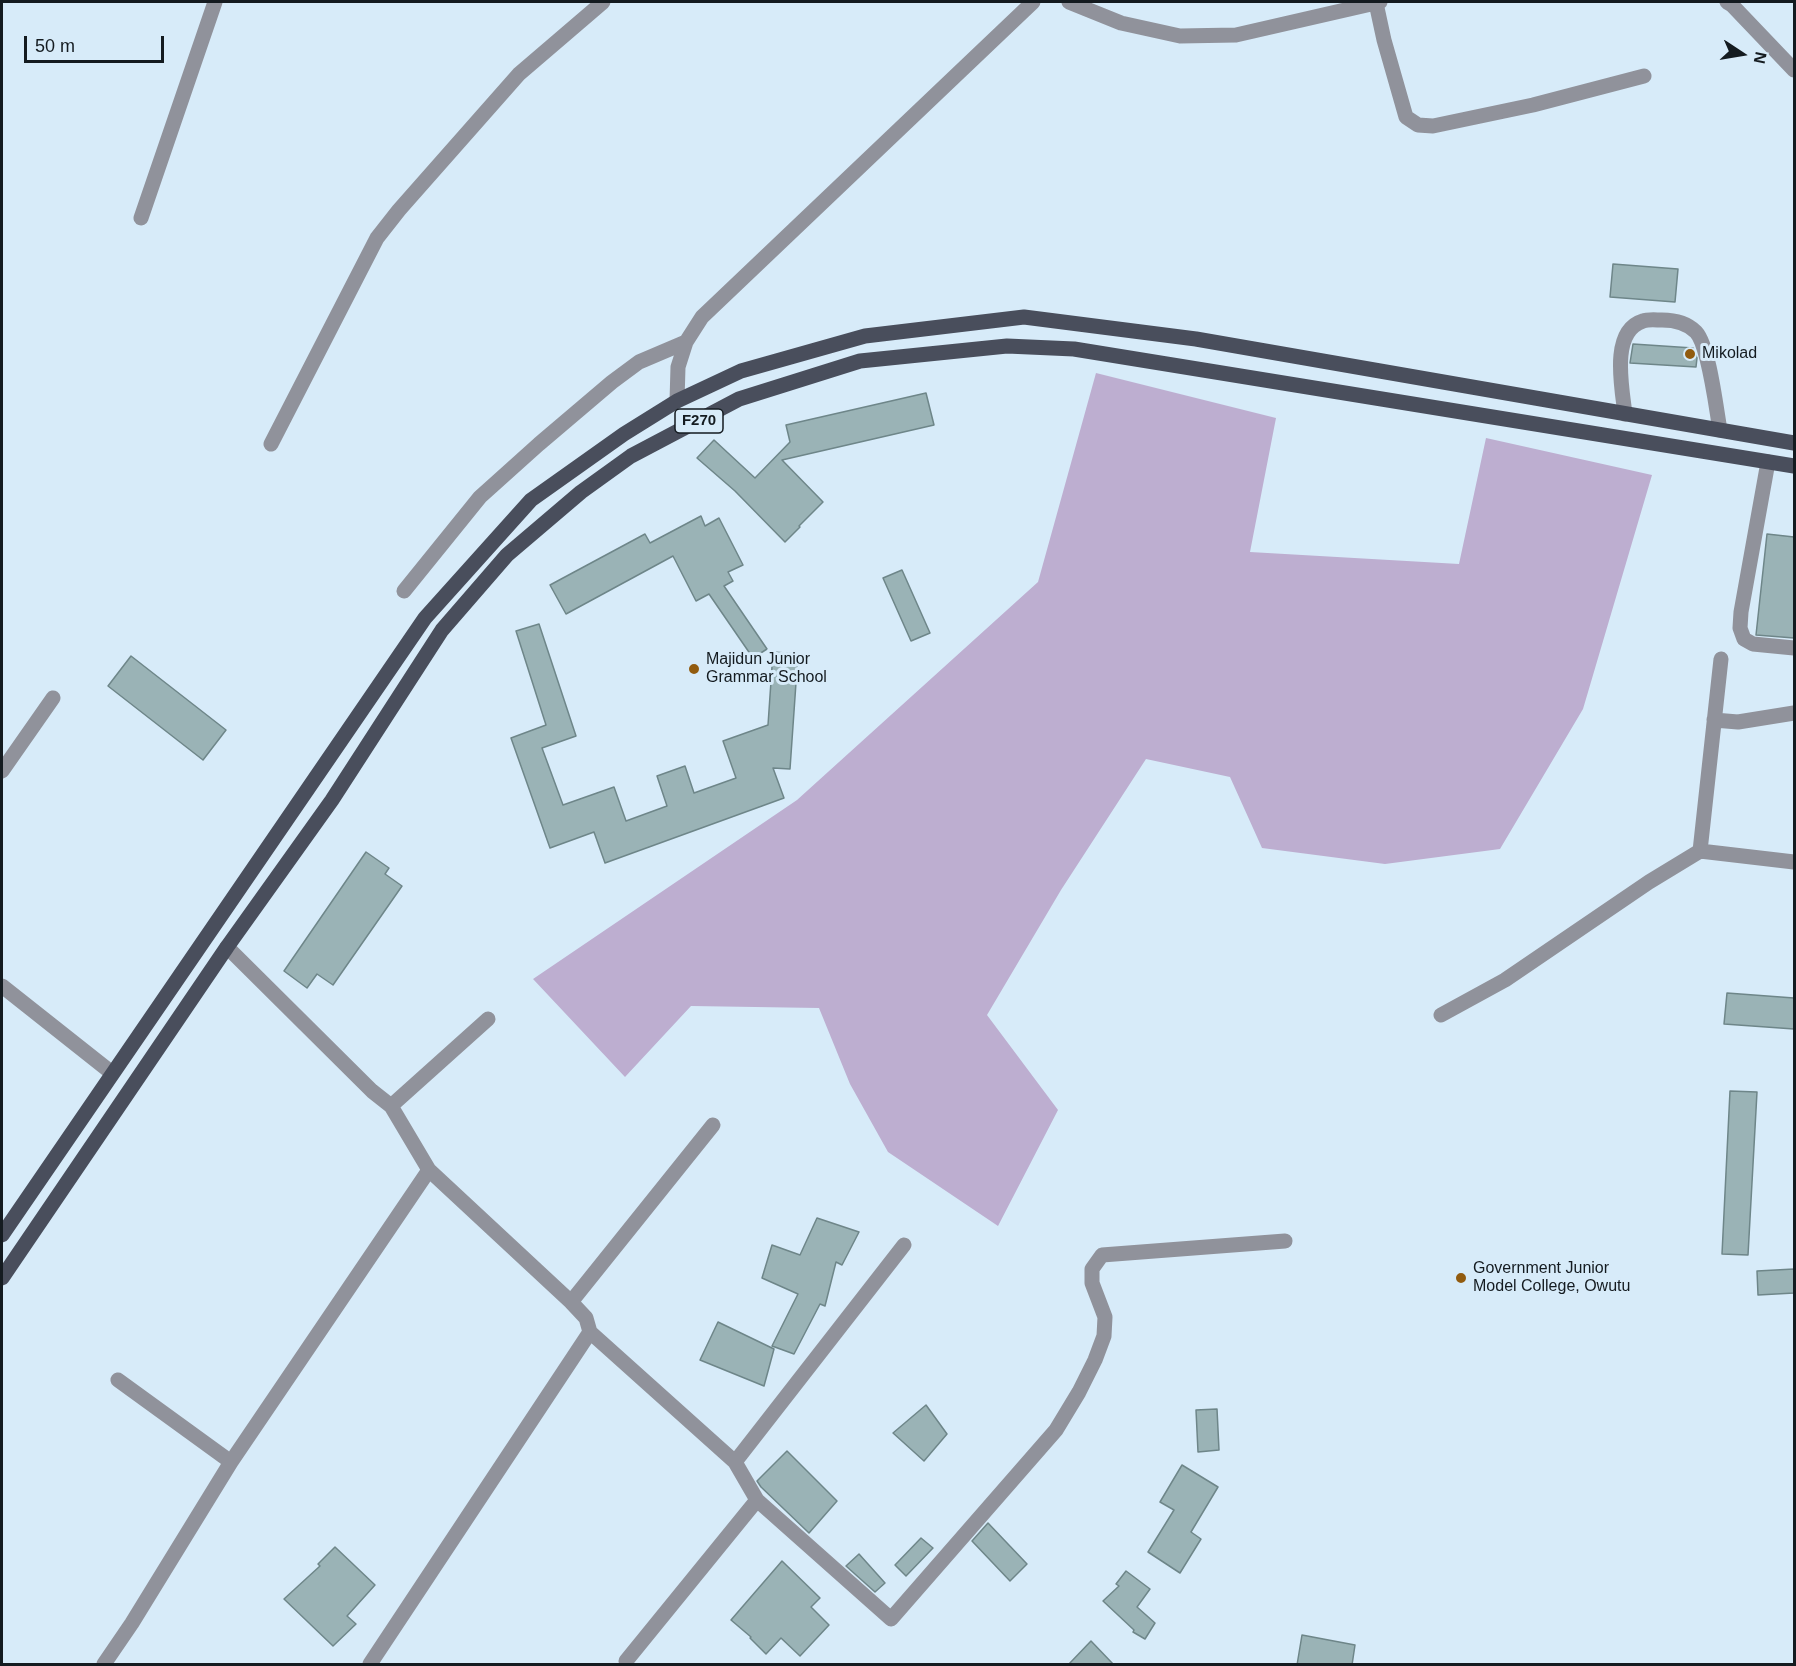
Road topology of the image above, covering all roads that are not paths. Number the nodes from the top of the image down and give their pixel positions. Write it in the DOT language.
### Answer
graph roads {
  1 [pos="215,2"];
  2 [pos="603,2"];
  3 [pos="1033,2"];
  4 [pos="1069,2"];
  5 [pos="1378,2"];
  6 [pos="1727,2"];
  7 [pos="1794,68"];
  8 [pos="1644,76"];
  9 [pos="141,218"];
  10 [pos="686,342"];
  11 [pos="676,401"];
  12 [pos="1625,414"];
  13 [pos="1720,430"];
  14 [pos="1794,443"];
  15 [pos="271,444"];
  16 [pos="1768,462"];
  17 [pos="1794,466"];
  18 [pos="404,591"];
  19 [pos="1794,648"];
  20 [pos="1721,659"];
  21 [pos="53,698"];
  22 [pos="1794,713"];
  23 [pos="1714,720"];
  24 [pos="2,771"];
  25 [pos="310,786"];
  26 [pos="332,800"];
  27 [pos="1700,851"];
  28 [pos="1794,862"];
  29 [pos="227,947"];
  30 [pos="2,986"];
  31 [pos="1441,1015"];
  32 [pos="488,1019"];
  33 [pos="112,1073"];
  34 [pos="391,1106"];
  35 [pos="713,1125"];
  36 [pos="429,1170"];
  37 [pos="2,1236"];
  38 [pos="1285,1241"];
  39 [pos="904,1245"];
  40 [pos="2,1278"];
  41 [pos="571,1302"];
  42 [pos="590,1332"];
  43 [pos="118,1380"];
  44 [pos="231,1462"];
  45 [pos="735,1462"];
  46 [pos="757,1500"];
  47 [pos="626,1661"];
  48 [pos="104,1665"];
  49 [pos="370,1665"];
  1 -- 9 [label="street"];
  2 -- 15 [label="street"];
  3 -- 10 [label="street"];
  4 -- 5 [label="street"];
  5 -- 8 [label="street"];
  6 -- 7 [label="street"];
  10 -- 11 [label="street"];
  10 -- 18 [label="street"];
  11 -- 12 [label="main road, F270"];
  11 -- 25 [label="main road, F270"];
  12 -- 13 [label="main road, F270"];
  12 -- 13 [label="street"];
  13 -- 14 [label="main road, F270"];
  16 -- 17 [label="main road, F270"];
  16 -- 19 [label="street"];
  16 -- 26 [label="main road, F270"];
  20 -- 23 [label="street"];
  21 -- 24 [label="street"];
  22 -- 23 [label="street"];
  23 -- 27 [label="street"];
  25 -- 26 [label="main road"];
  25 -- 33 [label="main road, F270"];
  26 -- 29 [label="main road, F270"];
  27 -- 28 [label="street"];
  27 -- 31 [label="street"];
  29 -- 34 [label="street"];
  29 -- 40 [label="main road, F270"];
  30 -- 33 [label="street"];
  32 -- 34 [label="street"];
  33 -- 37 [label="main road, F270"];
  34 -- 36 [label="street"];
  35 -- 41 [label="street"];
  36 -- 41 [label="street"];
  36 -- 44 [label="street"];
  38 -- 46 [label="street"];
  39 -- 45 [label="street"];
  41 -- 42 [label="street"];
  42 -- 45 [label="street"];
  42 -- 49 [label="street"];
  43 -- 44 [label="street"];
  44 -- 48 [label="street"];
  45 -- 46 [label="street"];
  46 -- 47 [label="street"];
}
